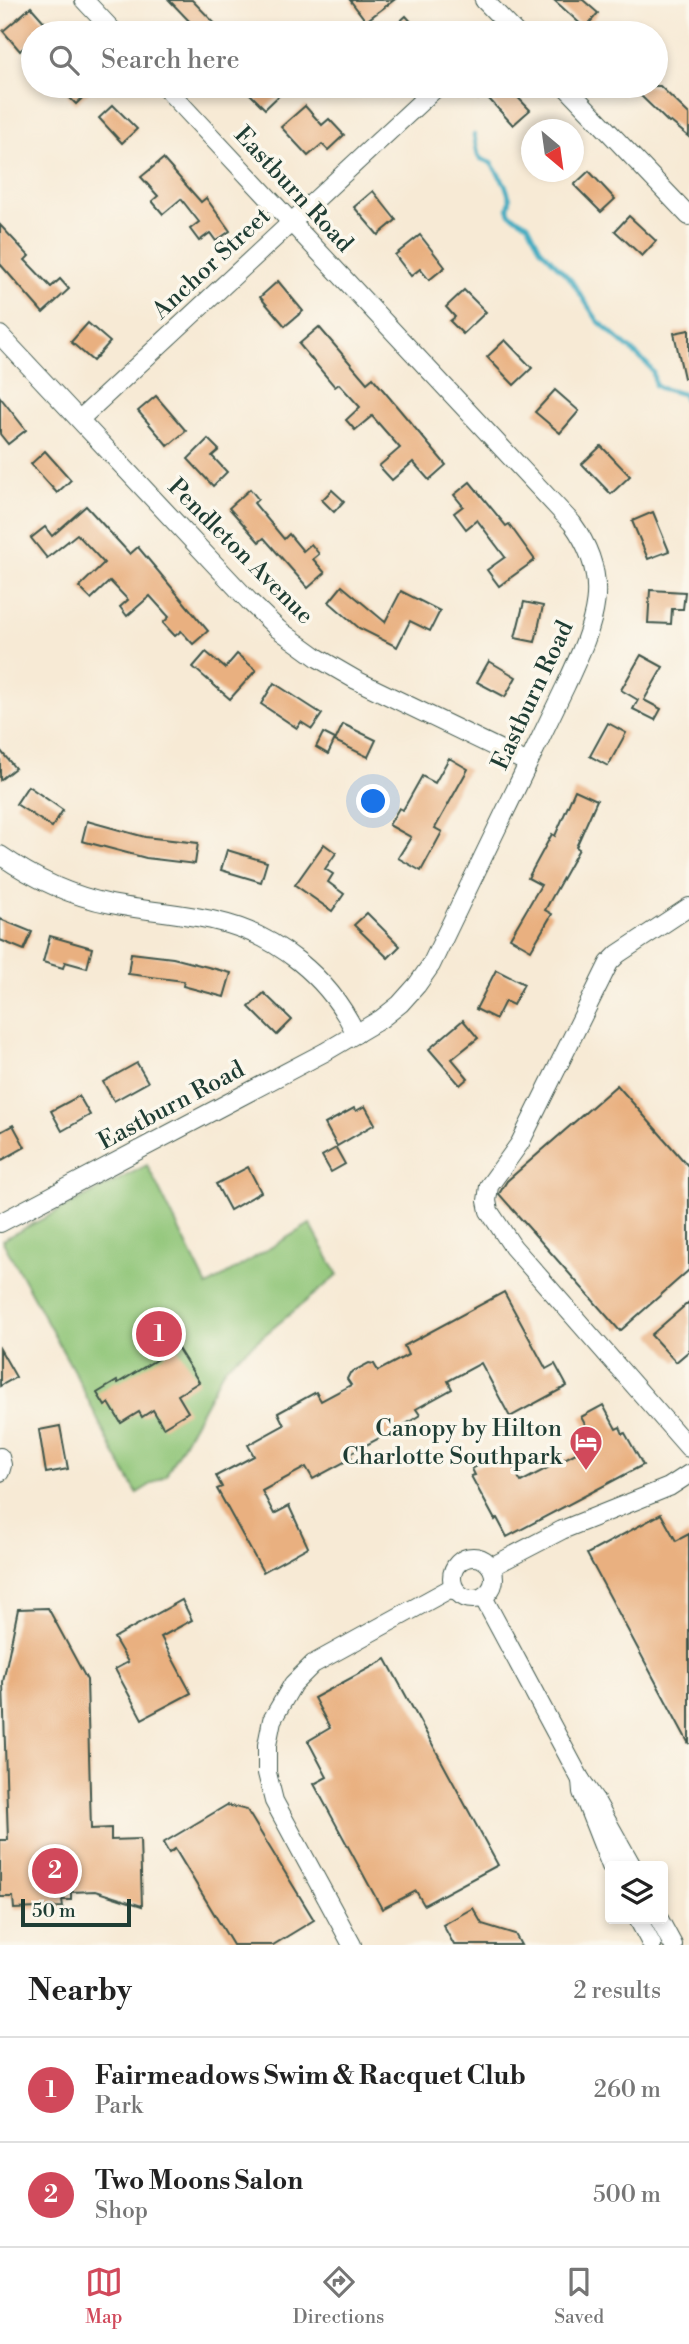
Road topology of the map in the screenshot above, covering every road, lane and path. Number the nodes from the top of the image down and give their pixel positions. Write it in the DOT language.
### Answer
graph roads {
  1 [pos="84,0"];
  2 [pos="484,0"];
  3 [pos="104,21"];
  4 [pos="499,21"];
  5 [pos="175,98"];
  6 [pos="425,98"];
  7 [pos="576,98"];
  8 [pos="689,216"];
  9 [pos="292,222"];
  10 [pos="0,334"];
  11 [pos="79,419"];
  12 [pos="528,763"];
  13 [pos="0,855"];
  14 [pos="689,906"];
  15 [pos="356,1034"];
  16 [pos="0,1223"];
  17 [pos="689,1448"];
  18 [pos="0,1457"];
  19 [pos="0,1472"];
  20 [pos="689,1474"];
  21 [pos="491,1567"];
  22 [pos="453,1587"];
  23 [pos="482,1597"];
  24 [pos="581,1780"];
  25 [pos="609,1861"];
  26 [pos="629,1861"];
  27 [pos="641,1924"];
  28 [pos="662,1924"];
  29 [pos="352,1945"];
  30 [pos="652,1945"];
  31 [pos="673,1945"];
  1 -- 3 [label="street"];
  2 -- 4 [label="street"];
  5 -- 9 [label="street, Eastburn Road"];
  6 -- 9 [label="street, Anchor Street"];
  7 -- 8 [label="street"];
  9 -- 11 [label="street, Anchor Street"];
  9 -- 12 [label="street, Eastburn Road"];
  10 -- 11 [label="street, Pendleton Avenue"];
  11 -- 12 [label="street, Pendleton Avenue"];
  12 -- 15 [label="street, Eastburn Road"];
  13 -- 15 [label="street"];
  14 -- 17 [label="street"];
  15 -- 16 [label="street, Eastburn Road"];
  18 -- 19 [label="street"];
  20 -- 21 [label="street"];
  21 -- 22 [label="street"];
  21 -- 23 [label="street"];
  22 -- 23 [label="street"];
  22 -- 29 [label="street"];
  23 -- 24 [label="street"];
  24 -- 25 [label="street"];
  24 -- 26 [label="street"];
  27 -- 30 [label="street"];
  28 -- 31 [label="street"];
}
